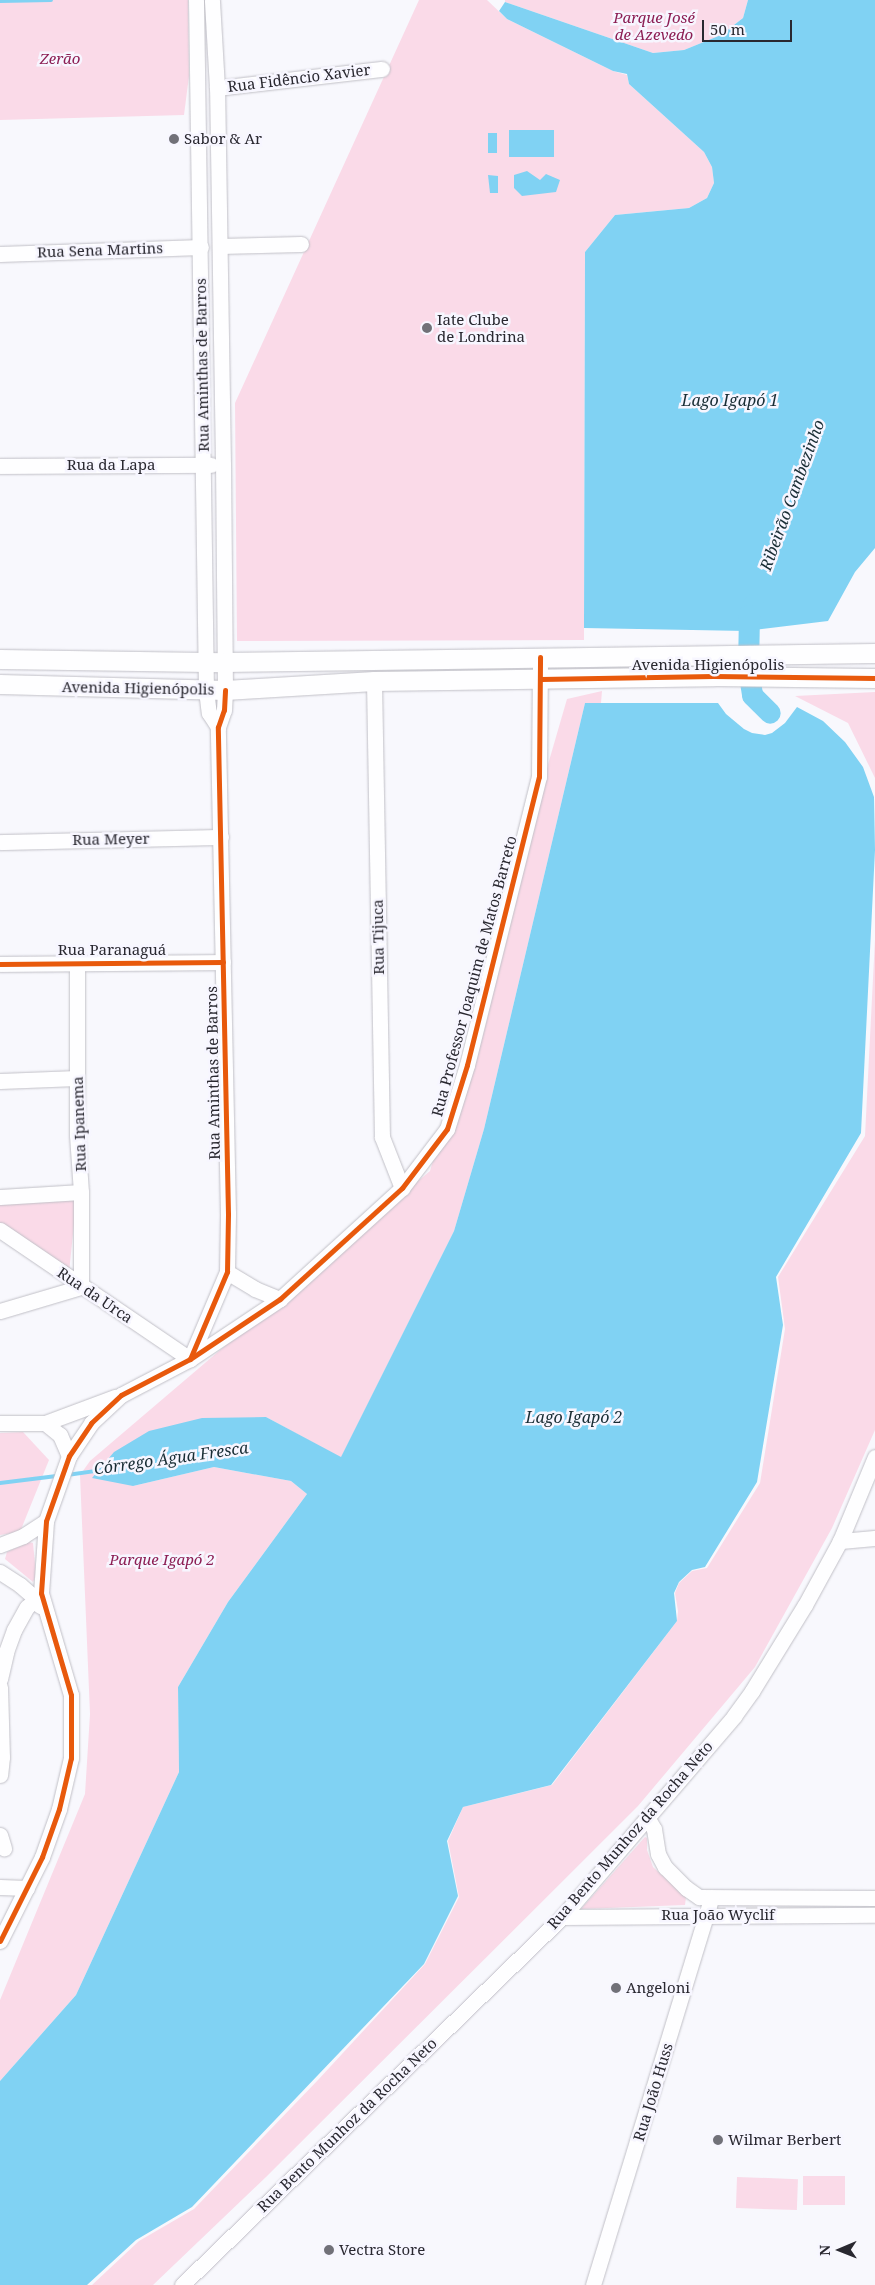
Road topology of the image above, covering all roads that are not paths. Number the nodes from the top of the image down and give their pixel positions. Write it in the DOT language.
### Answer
graph roads {
  1 [pos="196,0"];
  2 [pos="212,0"];
  3 [pos="382,69"];
  4 [pos="217,88"];
  5 [pos="301,244"];
  6 [pos="220,246"];
  7 [pos="201,247"];
  8 [pos="0,254"];
  9 [pos="203,465"];
  10 [pos="223,465"];
  11 [pos="0,466"];
  12 [pos="875,653"];
  13 [pos="540,657"];
  14 [pos="0,659"];
  15 [pos="205,662"];
  16 [pos="224,662"];
  17 [pos="875,678"];
  18 [pos="540,679"];
  19 [pos="374,681"];
  20 [pos="0,684"];
  21 [pos="206,690"];
  22 [pos="225,690"];
  23 [pos="218,727"];
  24 [pos="221,837"];
  25 [pos="0,842"];
  26 [pos="77,962"];
  27 [pos="223,962"];
  28 [pos="0,964"];
  29 [pos="77,1078"];
  30 [pos="0,1081"];
  31 [pos="402,1188"];
  32 [pos="81,1192"];
  33 [pos="0,1197"];
  34 [pos="0,1230"];
  35 [pos="227,1272"];
  36 [pos="82,1287"];
  37 [pos="280,1299"];
  38 [pos="0,1311"];
  39 [pos="190,1359"];
  40 [pos="121,1395"];
  41 [pos="0,1423"];
  42 [pos="45,1423"];
  43 [pos="68,1457"];
  44 [pos="875,1457"];
  45 [pos="48,1514"];
  46 [pos="875,1538"];
  47 [pos="840,1541"];
  48 [pos="0,1545"];
  49 [pos="0,1572"];
  50 [pos="36,1599"];
  51 [pos="49,1620"];
  52 [pos="0,1679"];
  53 [pos="0,1687"];
  54 [pos="0,1775"];
  55 [pos="648,1818"];
  56 [pos="0,1887"];
  57 [pos="27,1888"];
  58 [pos="711,1898"];
  59 [pos="875,1898"];
  60 [pos="707,1914"];
  61 [pos="875,1914"];
  62 [pos="562,1916"];
  63 [pos="0,1941"];
  64 [pos="182,2285"];
  65 [pos="593,2285"];
  1 -- 7 [label="street, Rua Aminthas de Barros"];
  2 -- 4 [label="street, Rua Aminthas de Barros"];
  3 -- 4 [label="street, Rua Fidêncio Xavier"];
  4 -- 6 [label="street, Rua Aminthas de Barros"];
  5 -- 6 [label="street"];
  6 -- 10 [label="street, Rua Aminthas de Barros"];
  7 -- 8 [label="street, Rua Sena Martins"];
  7 -- 9 [label="street, Rua Aminthas de Barros"];
  9 -- 10 [label="street, Rua da Lapa"];
  9 -- 11 [label="street, Rua da Lapa"];
  9 -- 15 [label="street, Rua Aminthas de Barros"];
  10 -- 16 [label="street, Rua Aminthas de Barros"];
  12 -- 13 [label="main road, Avenida Higienópolis"];
  13 -- 16 [label="main road, Avenida Higienópolis"];
  13 -- 18 [label="street, Rua Professor Joaquim de Matos Barreto"];
  14 -- 15 [label="main road, Avenida Higienópolis"];
  15 -- 16 [label="main road, Avenida Higienópolis"];
  15 -- 21 [label="street, Rua Aminthas de Barros"];
  16 -- 22 [label="street, Rua Aminthas de Barros"];
  17 -- 18 [label="main road, Avenida Higienópolis"];
  18 -- 19 [label="main road, Avenida Higienópolis"];
  18 -- 31 [label="street, Rua Professor Joaquim de Matos Barreto"];
  19 -- 22 [label="main road, Avenida Higienópolis"];
  19 -- 31 [label="street, Rua Tijuca"];
  20 -- 21 [label="main road, Avenida Higienópolis"];
  21 -- 22 [label="main road, Avenida Higienópolis"];
  21 -- 23 [label="street, Rua Aminthas de Barros"];
  22 -- 23 [label="street, Rua Aminthas de Barros"];
  23 -- 24 [label="street, Rua Aminthas de Barros"];
  24 -- 25 [label="street, Rua Meyer"];
  24 -- 27 [label="street, Rua Aminthas de Barros"];
  26 -- 27 [label="street, Rua Paranaguá"];
  26 -- 28 [label="street, Rua Paranaguá"];
  26 -- 29 [label="street, Rua Ipanema"];
  27 -- 35 [label="street, Rua Aminthas de Barros"];
  29 -- 30 [label="street"];
  29 -- 32 [label="street, Rua Ipanema"];
  31 -- 37 [label="street, Rua Professor Joaquim de Matos Barreto"];
  32 -- 33 [label="street"];
  32 -- 36 [label="street, Rua Ipanema"];
  34 -- 36 [label="street, Rua da Urca"];
  35 -- 37 [label="street"];
  35 -- 39 [label="street, Rua Aminthas de Barros"];
  36 -- 38 [label="street"];
  36 -- 39 [label="street, Rua da Urca"];
  37 -- 39 [label="street, Rua Professor Joaquim de Matos Barreto"];
  39 -- 40 [label="street, Rua Professor Joaquim de Matos Barreto"];
  40 -- 42 [label="street"];
  40 -- 43 [label="street, Rua Professor Joaquim de Matos Barreto"];
  41 -- 42 [label="street"];
  42 -- 43 [label="street"];
  43 -- 45 [label="street, Rua Professor Joaquim de Matos Barreto"];
  44 -- 47 [label="street, Rua Bento Munhoz da Rocha Neto"];
  45 -- 48 [label="street"];
  45 -- 51 [label="street, Rua Professor Joaquim de Matos Barreto"];
  46 -- 47 [label="street"];
  47 -- 55 [label="street, Rua Bento Munhoz da Rocha Neto"];
  49 -- 50 [label="street"];
  50 -- 51 [label="street"];
  50 -- 52 [label="street"];
  51 -- 57 [label="street, Rua Professor Joaquim de Matos Barreto"];
  53 -- 54 [label="street"];
  55 -- 58 [label="street, Rua João Wyclif"];
  55 -- 62 [label="street, Rua Bento Munhoz da Rocha Neto"];
  56 -- 57 [label="street"];
  57 -- 63 [label="street, Rua Professor Joaquim de Matos Barreto"];
  58 -- 59 [label="street, Rua João Wyclif"];
  58 -- 60 [label="street, Rua João Huss"];
  60 -- 61 [label="street, Rua João Wyclif"];
  60 -- 62 [label="street, Rua João Wyclif"];
  60 -- 65 [label="street, Rua João Huss"];
  62 -- 64 [label="street, Rua Bento Munhoz da Rocha Neto"];
}
